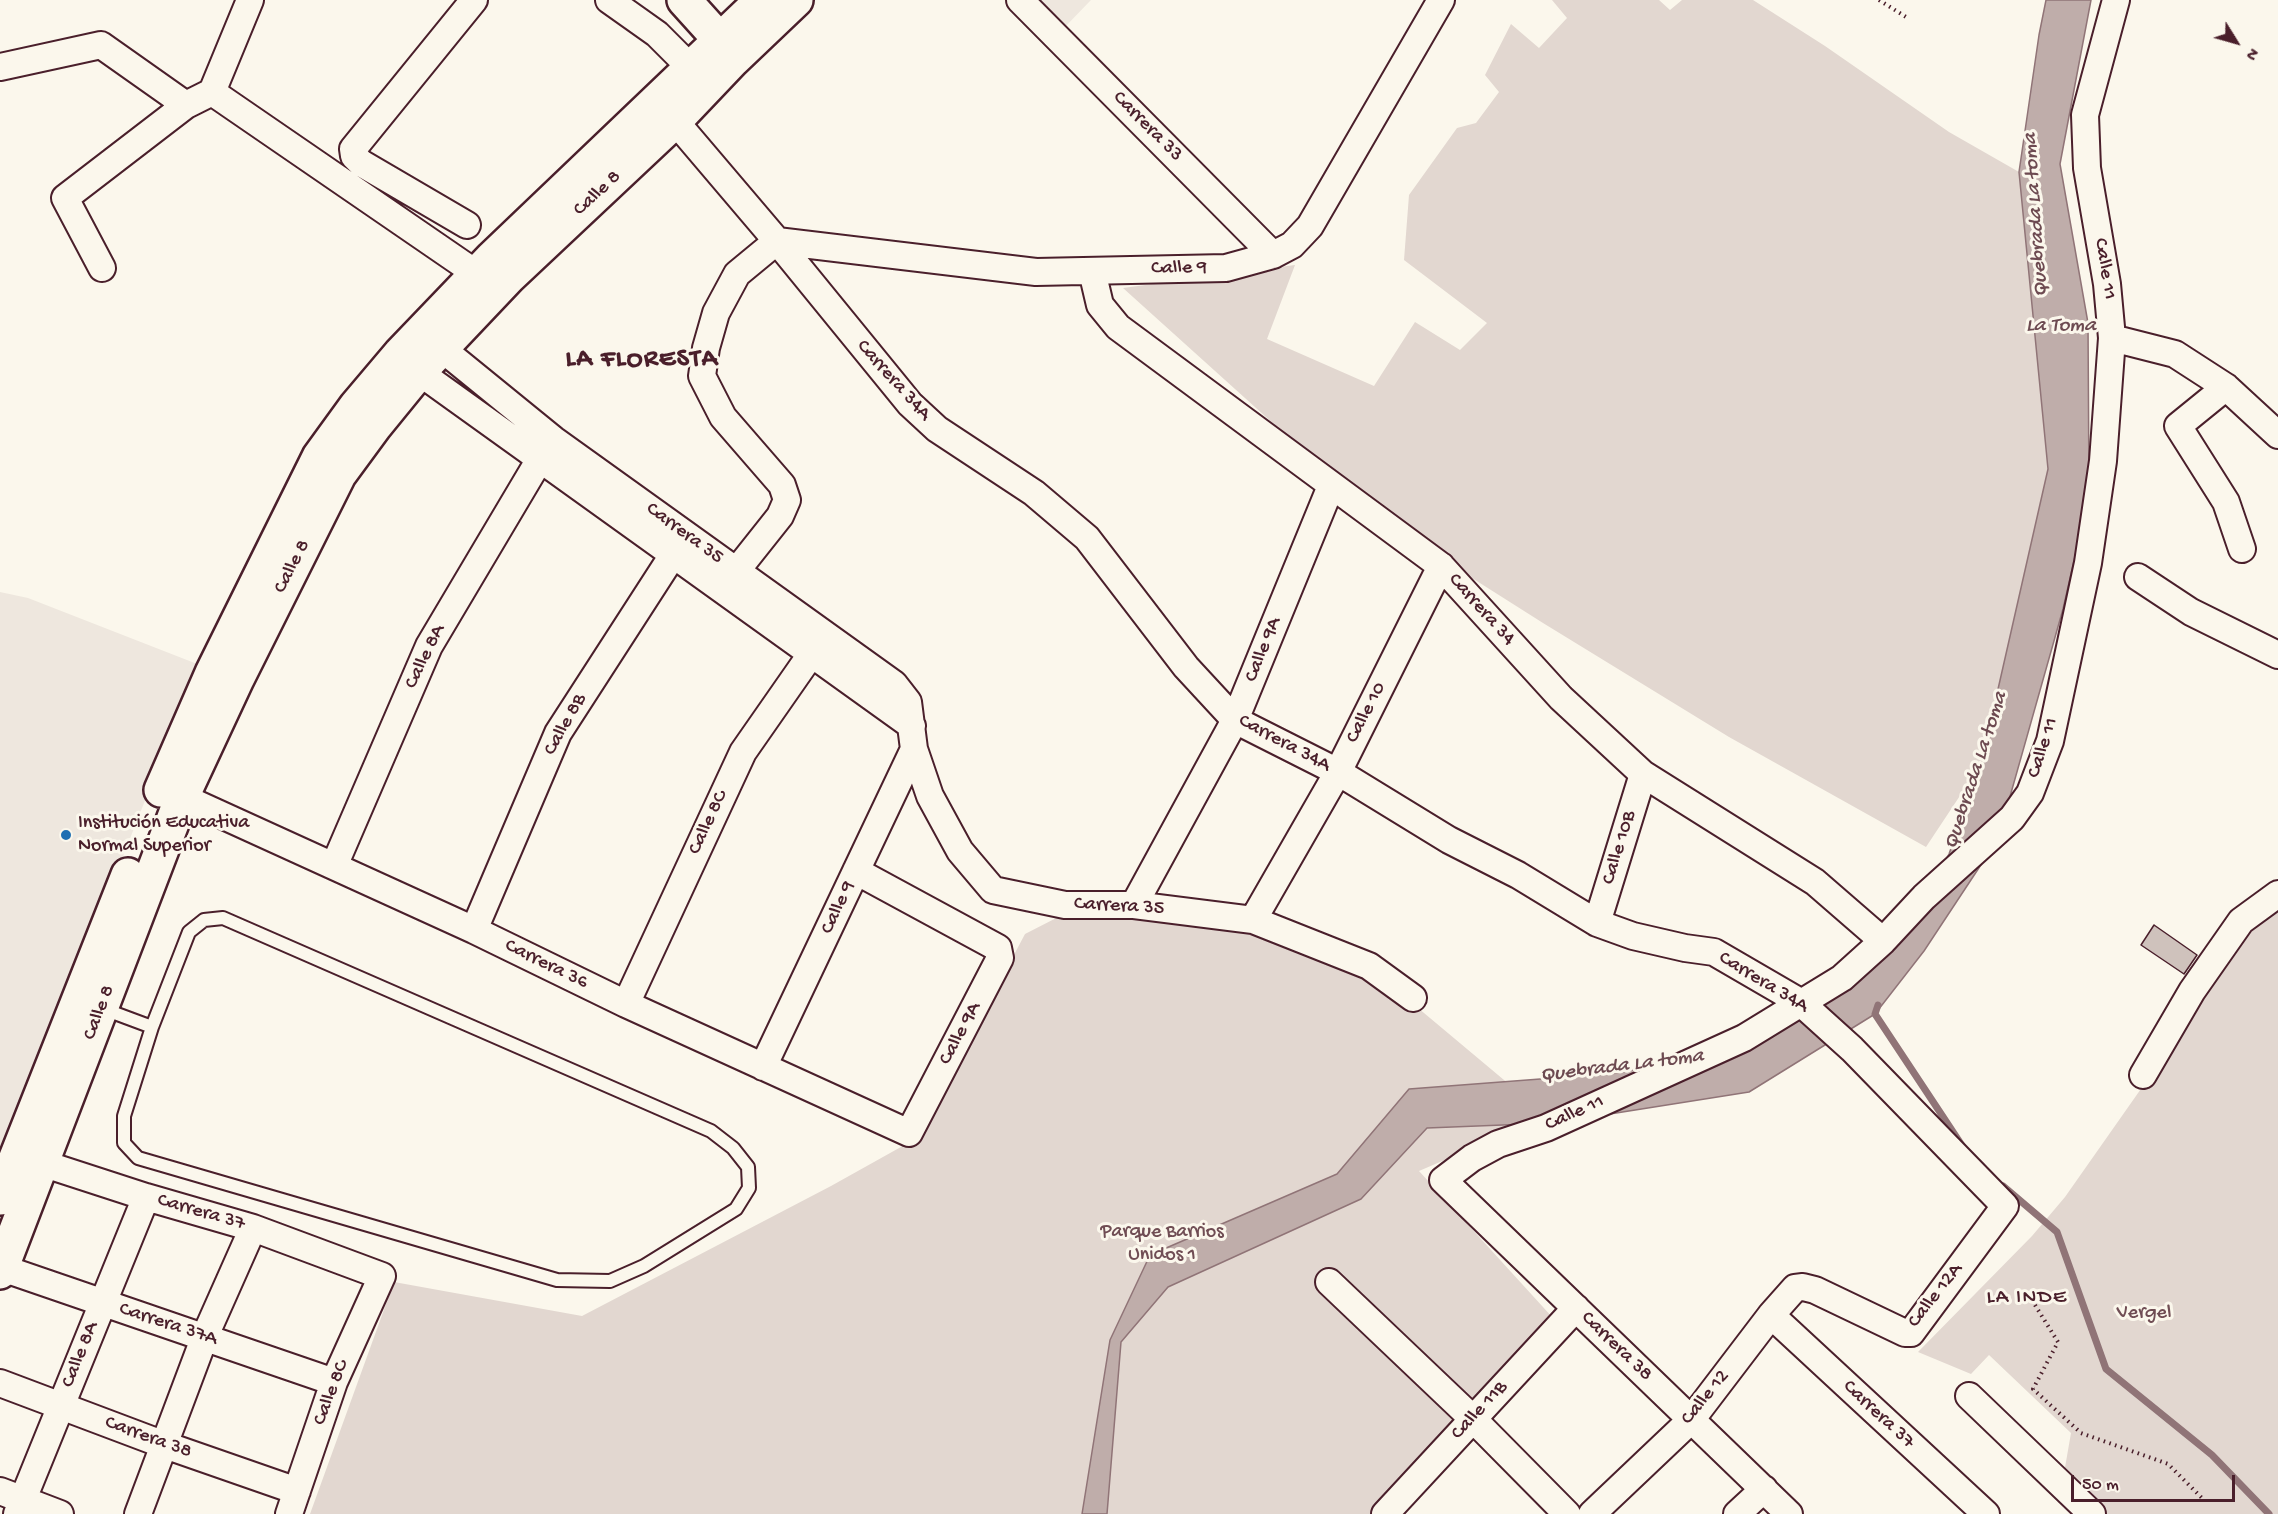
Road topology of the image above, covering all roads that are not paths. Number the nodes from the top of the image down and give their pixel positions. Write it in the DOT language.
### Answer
graph roads {
  1 [pos="250,0"];
  2 [pos="474,0"];
  3 [pos="609,0"];
  4 [pos="684,0"];
  5 [pos="762,0"];
  6 [pos="796,0"];
  7 [pos="1020,0"];
  8 [pos="2116,0"];
  9 [pos="1435,3"];
  10 [pos="727,50"];
  11 [pos="0,67"];
  12 [pos="690,67"];
  13 [pos="212,92"];
  14 [pos="186,105"];
  15 [pos="668,109"];
  16 [pos="467,225"];
  17 [pos="777,241"];
  18 [pos="1273,255"];
  19 [pos="102,268"];
  20 [pos="1092,271"];
  21 [pos="477,274"];
  22 [pos="2112,338"];
  23 [pos="441,348"];
  24 [pos="419,372"];
  25 [pos="2226,387"];
  26 [pos="2278,435"];
  27 [pos="540,459"];
  28 [pos="1331,486"];
  29 [pos="680,545"];
  30 [pos="2242,549"];
  31 [pos="1441,566"];
  32 [pos="2138,577"];
  33 [pos="729,581"];
  34 [pos="812,654"];
  35 [pos="2278,655"];
  36 [pos="1235,720"];
  37 [pos="913,738"];
  38 [pos="1338,772"];
  39 [pos="1642,774"];
  40 [pos="182,797"];
  41 [pos="334,866"];
  42 [pos="856,871"];
  43 [pos="2278,894"];
  44 [pos="1134,905"];
  45 [pos="1253,920"];
  46 [pos="1597,922"];
  47 [pos="474,930"];
  48 [pos="1883,941"];
  49 [pos="1413,998"];
  50 [pos="90,1004"];
  51 [pos="626,1004"];
  52 [pos="1803,1004"];
  53 [pos="152,1027"];
  54 [pos="763,1067"];
  55 [pos="2143,1075"];
  56 [pos="909,1133"];
  57 [pos="14,1174"];
  58 [pos="1443,1180"];
  59 [pos="146,1197"];
  60 [pos="2005,1206"];
  61 [pos="253,1228"];
  62 [pos="1,1270"];
  63 [pos="382,1276"];
  64 [pos="1329,1282"];
  65 [pos="1815,1290"];
  66 [pos="102,1303"];
  67 [pos="1576,1308"];
  68 [pos="1771,1315"];
  69 [pos="205,1336"];
  70 [pos="334,1382"];
  71 [pos="0,1383"];
  72 [pos="1969,1396"];
  73 [pos="60,1406"];
  74 [pos="1473,1419"];
  75 [pos="1691,1420"];
  76 [pos="162,1444"];
  77 [pos="1764,1489"];
  78 [pos="13,1502"];
  79 [pos="293,1503"];
  80 [pos="60,1514"];
  81 [pos="138,1514"];
  82 [pos="1385,1514"];
  83 [pos="1567,1514"];
  84 [pos="1592,1514"];
  85 [pos="1737,1514"];
  86 [pos="1789,1514"];
  87 [pos="1986,1514"];
  88 [pos="2092,1514"];
  1 -- 13 [label="street"];
  2 -- 16 [label="street"];
  3 -- 12 [label="street"];
  4 -- 10 [label="main road"];
  5 -- 10 [label="main road, Calle 8"];
  6 -- 10 [label="main road, Calle 8"];
  7 -- 18 [label="street, Carrera 33"];
  8 -- 22 [label="street, Calle 11"];
  9 -- 18 [label="street, Calle 9"];
  10 -- 12 [label="main road, Calle 8"];
  10 -- 15 [label="main road, Calle 8"];
  11 -- 14 [label="street"];
  12 -- 15 [label="main road, Calle 8"];
  13 -- 14 [label="street"];
  13 -- 21 [label="street"];
  14 -- 19 [label="street"];
  15 -- 17 [label="street, Carrera 34A"];
  15 -- 21 [label="main road, Calle 8"];
  15 -- 23 [label="main road, Calle 8"];
  17 -- 20 [label="street, Calle 9"];
  17 -- 33 [label="street"];
  17 -- 36 [label="street, Carrera 34A"];
  18 -- 20 [label="street, Calle 9"];
  20 -- 28 [label="street, Carrera 34"];
  21 -- 50 [label="main road, Calle 8"];
  22 -- 25 [label="street"];
  22 -- 48 [label="street, Calle 11"];
  23 -- 24 [label="main road, Calle 8"];
  23 -- 29 [label="street, Carrera 35"];
  24 -- 27 [label="street, Carrera 35"];
  24 -- 40 [label="main road, Calle 8"];
  25 -- 26 [label="street"];
  25 -- 30 [label="street"];
  27 -- 29 [label="street, Carrera 35"];
  27 -- 41 [label="street, Calle 8A"];
  28 -- 31 [label="street, Carrera 34"];
  28 -- 36 [label="street, Calle 9A"];
  29 -- 33 [label="street, Carrera 35"];
  29 -- 47 [label="street, Calle 8B"];
  31 -- 38 [label="street, Calle 10"];
  31 -- 39 [label="street, Carrera 34"];
  32 -- 35 [label="street"];
  33 -- 34 [label="street, Carrera 35"];
  33 -- 37 [label="street, Carrera 35"];
  34 -- 37 [label="street, Carrera 35"];
  34 -- 51 [label="street, Calle 8C"];
  36 -- 38 [label="street, Carrera 34A"];
  36 -- 44 [label="street, Calle 9A"];
  37 -- 42 [label="street, Calle 9"];
  37 -- 44 [label="street, Carrera 35"];
  38 -- 45 [label="street, Calle 10"];
  38 -- 46 [label="street, Carrera 34A"];
  39 -- 46 [label="street, Calle 10B"];
  39 -- 48 [label="street, Carrera 34"];
  40 -- 41 [label="street, Carrera 36"];
  40 -- 50 [label="main road, Calle 8"];
  41 -- 47 [label="street, Carrera 36"];
  42 -- 54 [label="street, Calle 9"];
  42 -- 56 [label="street, Calle 9A"];
  43 -- 55 [label="street"];
  44 -- 45 [label="street, Carrera 35"];
  45 -- 49 [label="street, Carrera 35"];
  46 -- 52 [label="street, Carrera 34A"];
  47 -- 51 [label="street, Carrera 36"];
  48 -- 52 [label="street, Calle 11"];
  50 -- 53 [label="lane"];
  50 -- 57 [label="main road, Calle 8"];
  51 -- 54 [label="street, Carrera 36"];
  52 -- 58 [label="street, Calle 11"];
  52 -- 60 [label="street, Carrera 34A"];
  53 -- 53 [label="lane"];
  54 -- 56 [label="street, Carrera 36"];
  57 -- 59 [label="street, Carrera 37"];
  57 -- 62 [label="main road, Calle 8"];
  58 -- 67 [label="street, Carrera 38"];
  59 -- 61 [label="street, Carrera 37"];
  59 -- 66 [label="street, Calle 8A"];
  60 -- 65 [label="street, Calle 12A"];
  61 -- 63 [label="street, Carrera 37"];
  61 -- 69 [label="street"];
  62 -- 66 [label="street, Carrera 37A"];
  63 -- 70 [label="street, Calle 8C"];
  64 -- 74 [label="street"];
  65 -- 68 [label="street, Calle 12"];
  66 -- 69 [label="street, Carrera 37A"];
  66 -- 73 [label="street, Calle 8A"];
  67 -- 74 [label="street, Calle 11B"];
  67 -- 75 [label="street, Carrera 38"];
  68 -- 75 [label="street, Calle 12"];
  68 -- 87 [label="street, Carrera 37"];
  69 -- 70 [label="street, Carrera 37A"];
  69 -- 76 [label="street"];
  70 -- 79 [label="street, Calle 8C"];
  71 -- 73 [label="street, Carrera 38"];
  72 -- 88 [label="street"];
  73 -- 76 [label="street, Carrera 38"];
  73 -- 78 [label="street, Calle 8A"];
  74 -- 82 [label="street, Calle 11B"];
  74 -- 83 [label="street"];
  75 -- 77 [label="street, Carrera 38"];
  75 -- 84 [label="street, Calle 12"];
  76 -- 79 [label="street, Carrera 38"];
  76 -- 81 [label="street"];
  77 -- 85 [label="street"];
  77 -- 86 [label="street, Carrera 38"];
  78 -- 80 [label="street"];
}
